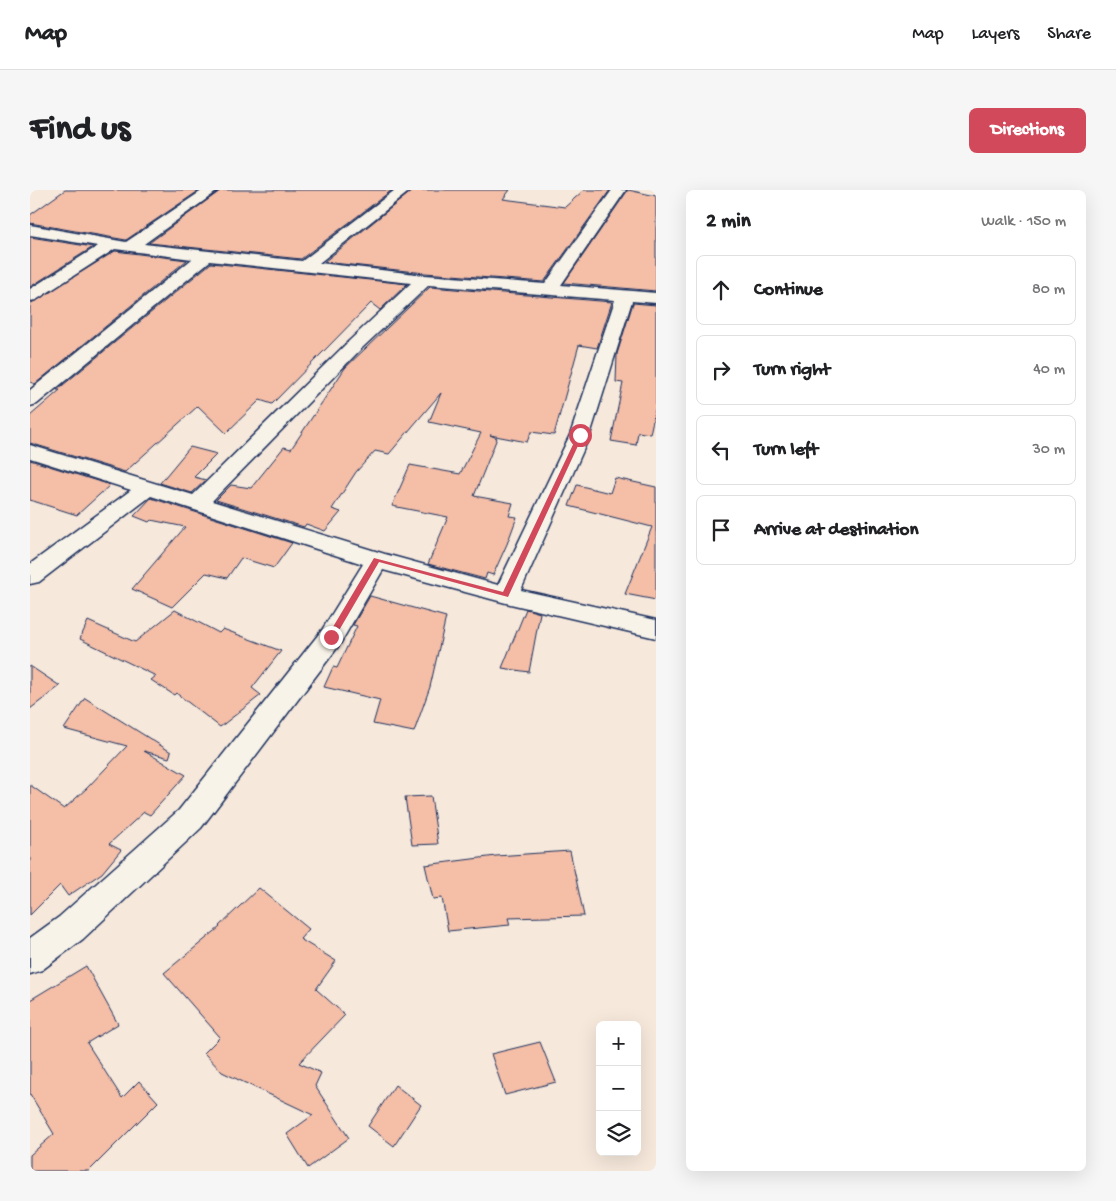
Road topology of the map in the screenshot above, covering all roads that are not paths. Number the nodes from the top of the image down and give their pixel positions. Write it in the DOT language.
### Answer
graph roads {
  1 [pos="212,190"];
  2 [pos="404,190"];
  3 [pos="619,190"];
  4 [pos="30,230"];
  5 [pos="121,245"];
  6 [pos="207,255"];
  7 [pos="306,266"];
  8 [pos="425,280"];
  9 [pos="548,290"];
  10 [pos="30,296"];
  11 [pos="625,296"];
  12 [pos="656,298"];
  13 [pos="30,400"];
  14 [pos="30,451"];
  15 [pos="146,490"];
  16 [pos="197,503"];
  17 [pos="377,560"];
  18 [pos="30,576"];
  19 [pos="506,595"];
  20 [pos="656,629"];
  21 [pos="30,958"];
  1 -- 5 [label="street"];
  2 -- 7 [label="street"];
  3 -- 9 [label="street"];
  4 -- 5 [label="street"];
  5 -- 6 [label="street"];
  5 -- 10 [label="street"];
  6 -- 7 [label="street"];
  6 -- 13 [label="street"];
  7 -- 8 [label="street"];
  8 -- 9 [label="street"];
  8 -- 16 [label="street"];
  9 -- 11 [label="street"];
  11 -- 12 [label="street"];
  11 -- 19 [label="street"];
  14 -- 15 [label="street"];
  15 -- 16 [label="street"];
  15 -- 18 [label="street"];
  16 -- 17 [label="street"];
  17 -- 19 [label="street"];
  17 -- 21 [label="street"];
  19 -- 20 [label="street"];
}
